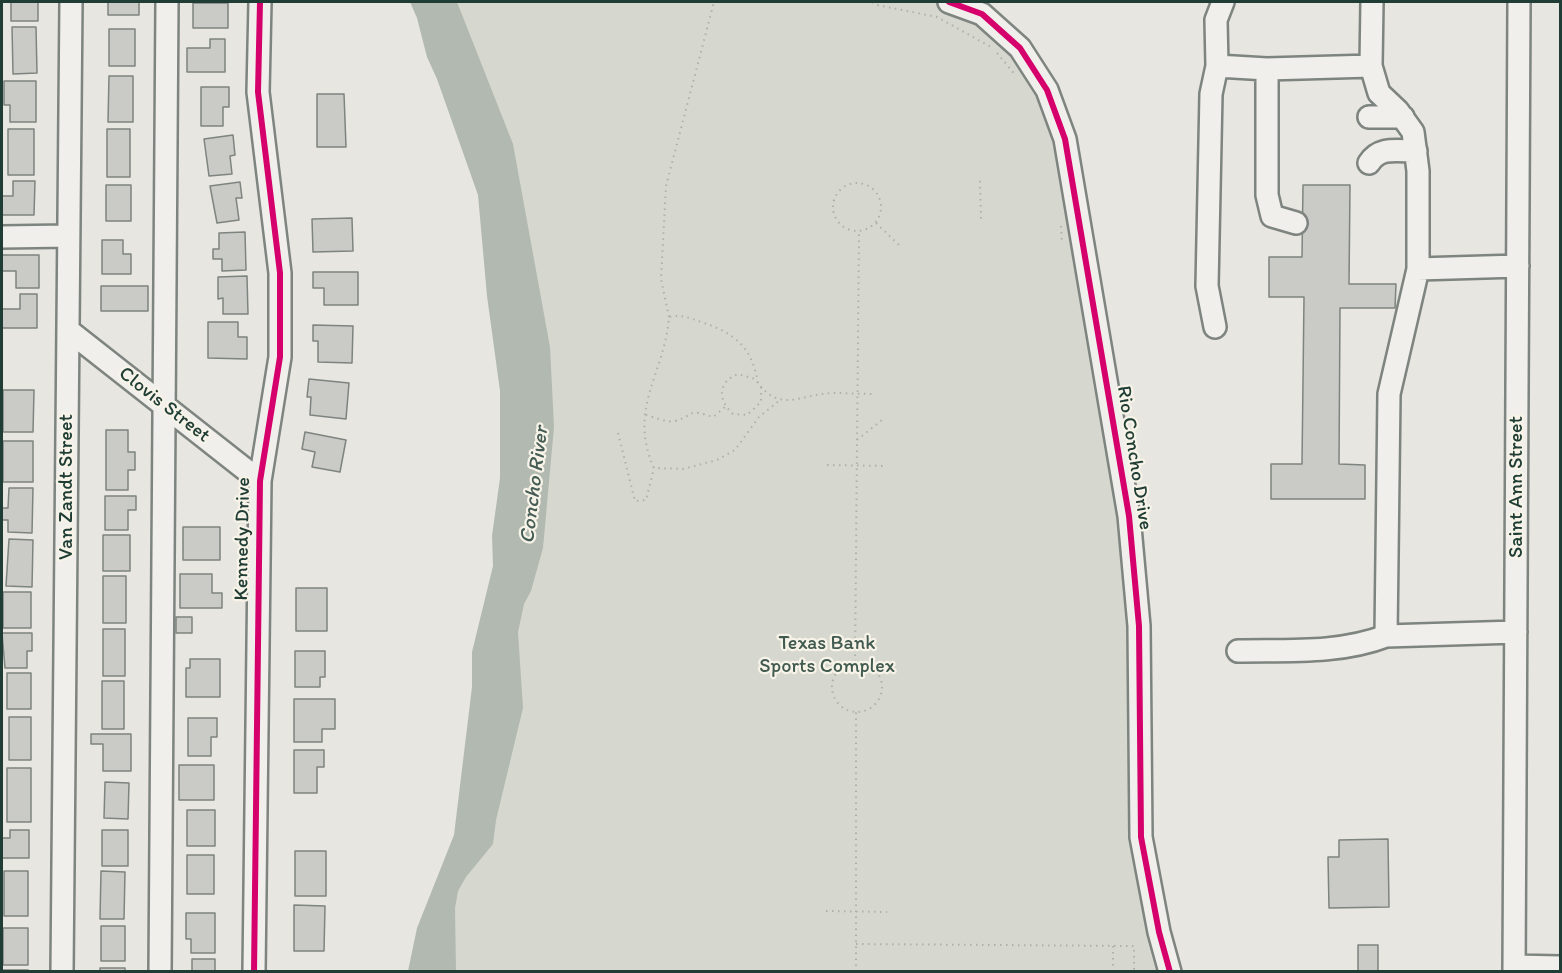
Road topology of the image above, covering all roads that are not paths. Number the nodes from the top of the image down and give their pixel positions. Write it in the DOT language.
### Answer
graph roads {
  1 [pos="71,2"];
  2 [pos="167,2"];
  3 [pos="260,2"];
  4 [pos="949,2"];
  5 [pos="1223,2"];
  6 [pos="1372,2"];
  7 [pos="1519,2"];
  8 [pos="1217,66"];
  9 [pos="1371,66"];
  10 [pos="1267,69"];
  11 [pos="1368,117"];
  12 [pos="1403,117"];
  13 [pos="1416,151"];
  14 [pos="1368,163"];
  15 [pos="1296,223"];
  16 [pos="2,237"];
  17 [pos="69,237"];
  18 [pos="1518,266"];
  19 [pos="1418,269"];
  20 [pos="1215,327"];
  21 [pos="68,330"];
  22 [pos="164,405"];
  23 [pos="260,481"];
  24 [pos="1516,632"];
  25 [pos="1386,636"];
  26 [pos="1238,651"];
  27 [pos="1560,967"];
  28 [pos="1514,969"];
  29 [pos="62,972"];
  30 [pos="160,972"];
  31 [pos="254,972"];
  32 [pos="1170,972"];
  1 -- 17 [label="street, Van Zandt Street"];
  2 -- 22 [label="street"];
  3 -- 23 [label="street, Kennedy Drive"];
  4 -- 32 [label="street, Rio Concho Drive"];
  5 -- 8 [label="street"];
  6 -- 9 [label="street"];
  7 -- 18 [label="street, Saint Ann Street"];
  8 -- 10 [label="street"];
  8 -- 20 [label="street"];
  9 -- 10 [label="street"];
  9 -- 12 [label="street"];
  10 -- 15 [label="street"];
  11 -- 12 [label="street"];
  12 -- 13 [label="street"];
  13 -- 14 [label="street"];
  13 -- 19 [label="street"];
  16 -- 17 [label="street"];
  17 -- 21 [label="street, Van Zandt Street"];
  18 -- 19 [label="street"];
  18 -- 24 [label="street, Saint Ann Street"];
  19 -- 25 [label="street"];
  21 -- 22 [label="street, Clovis Street"];
  21 -- 29 [label="street, Van Zandt Street"];
  22 -- 23 [label="street, Clovis Street"];
  22 -- 30 [label="street"];
  23 -- 31 [label="street, Kennedy Drive"];
  24 -- 25 [label="street"];
  24 -- 28 [label="street, Saint Ann Street"];
  25 -- 26 [label="street"];
  27 -- 28 [label="street"];
}
